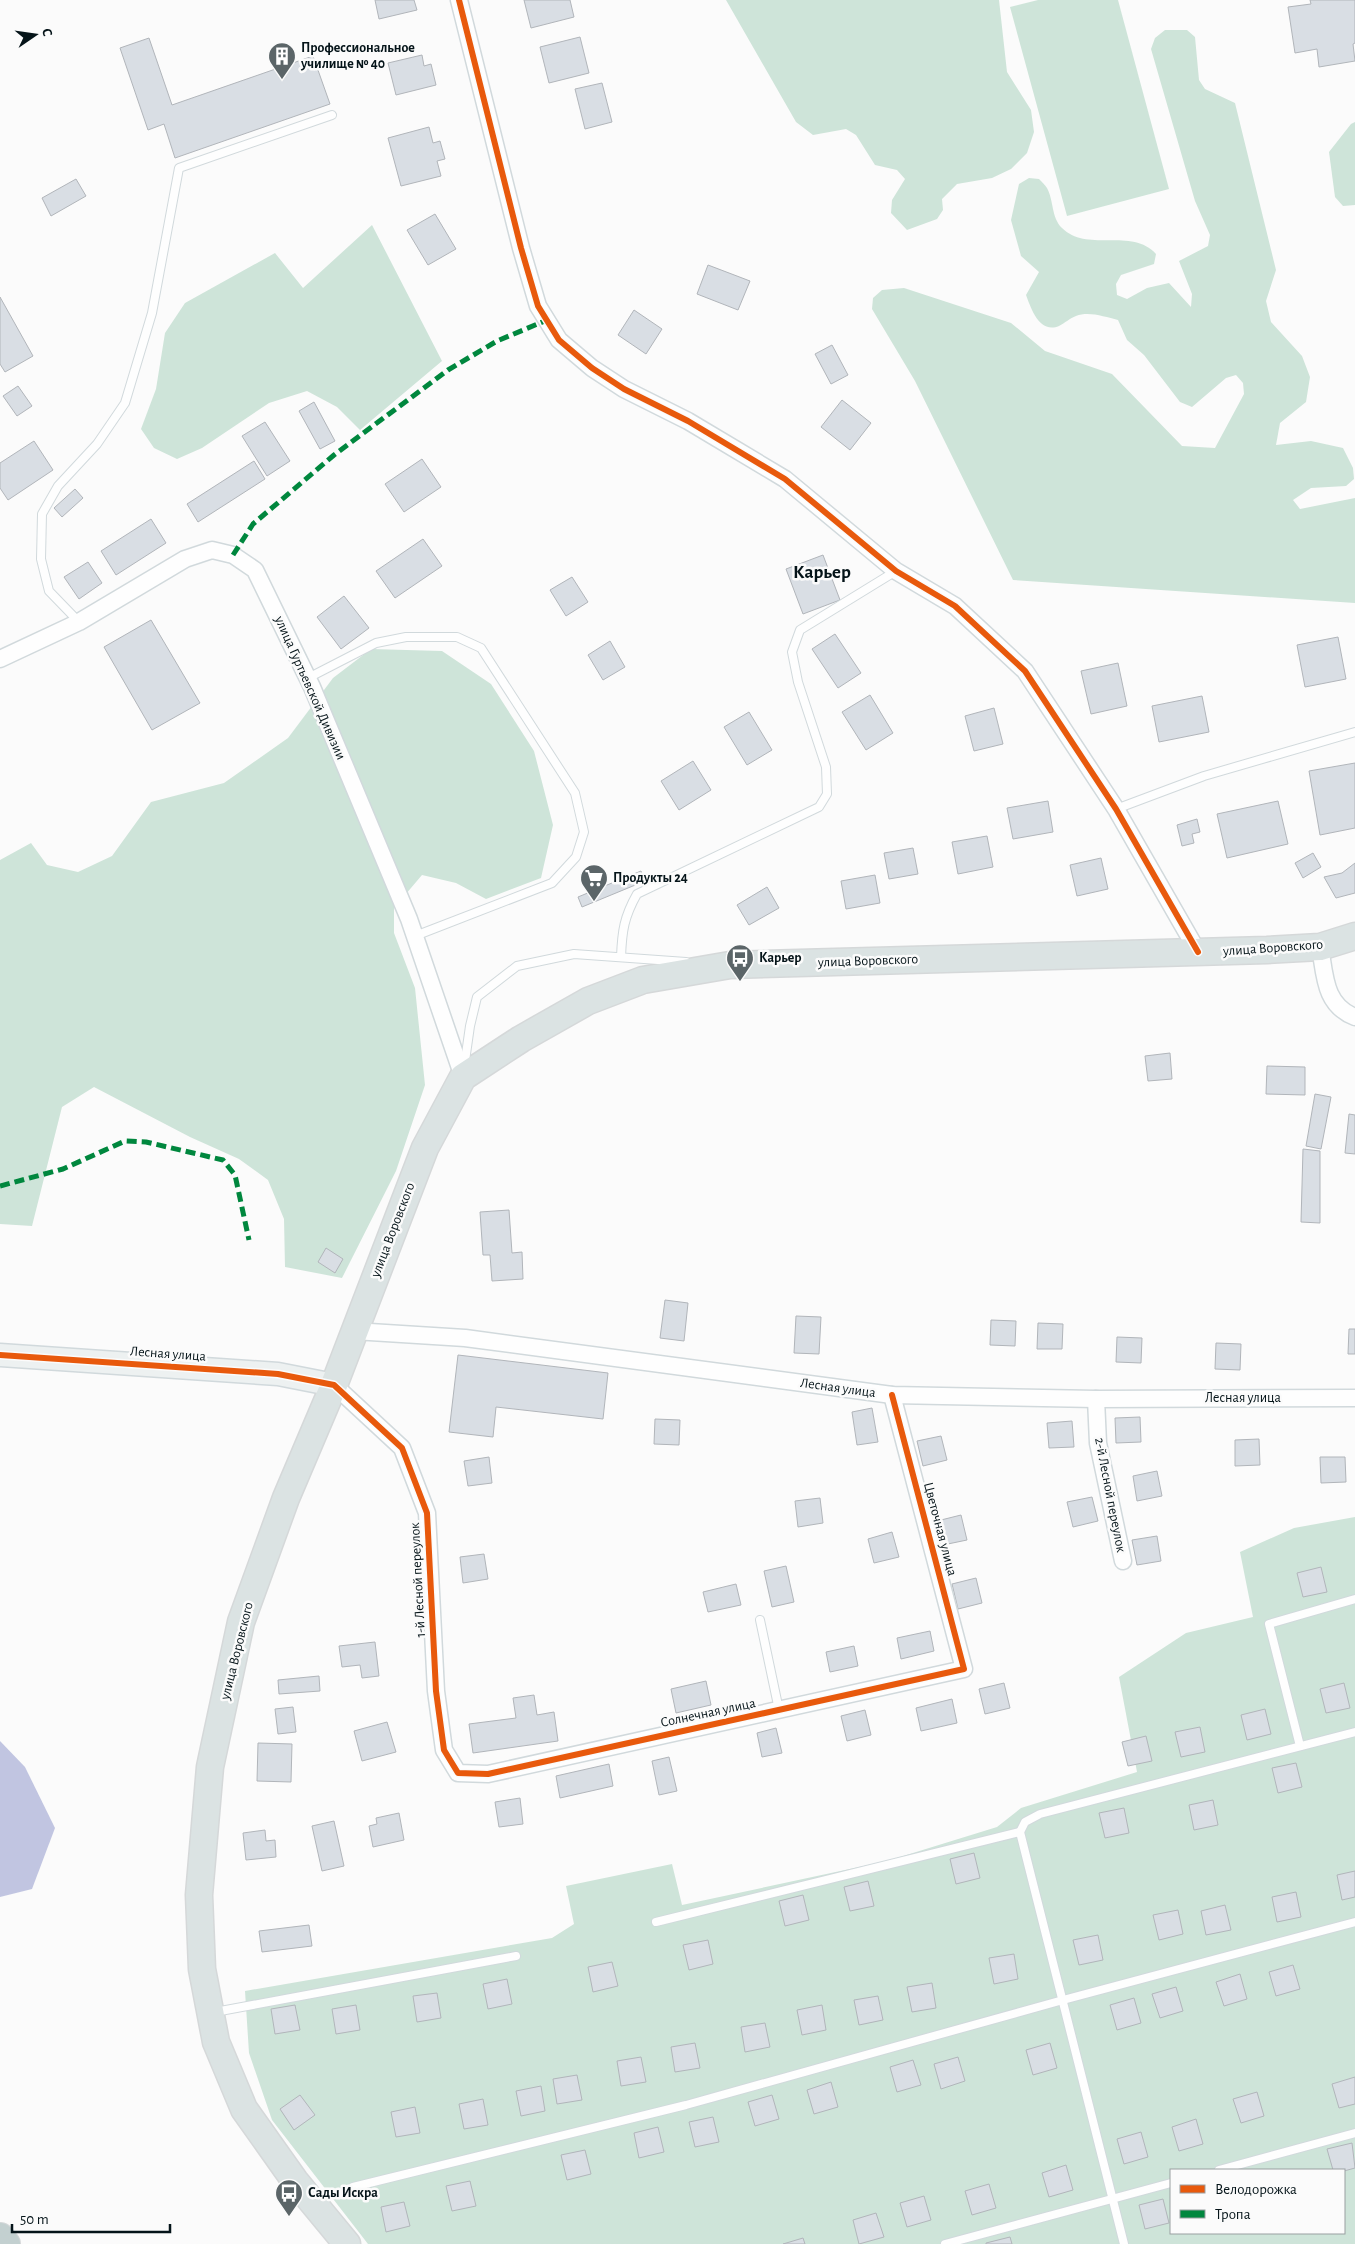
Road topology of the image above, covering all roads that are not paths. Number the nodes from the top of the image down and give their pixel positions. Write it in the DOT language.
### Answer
graph roads {
  1 [pos="458,0"];
  2 [pos="332,115"];
  3 [pos="896,570"];
  4 [pos="79,622"];
  5 [pos="0,659"];
  6 [pos="308,678"];
  7 [pos="1355,732"];
  8 [pos="1116,809"];
  9 [pos="415,936"];
  10 [pos="1355,936"];
  11 [pos="1320,947"];
  12 [pos="1198,952"];
  13 [pos="621,957"];
  14 [pos="730,965"];
  15 [pos="1355,1017"];
  16 [pos="463,1077"];
  17 [pos="354,1332"];
  18 [pos="0,1355"];
  19 [pos="334,1385"];
  20 [pos="892,1395"];
  21 [pos="1355,1398"];
  22 [pos="1096,1399"];
  23 [pos="1123,1561"];
  24 [pos="1355,1599"];
  25 [pos="760,1620"];
  26 [pos="964,1669"];
  27 [pos="779,1710"];
  28 [pos="1355,1732"];
  29 [pos="1300,1746"];
  30 [pos="458,1773"];
  31 [pos="1020,1832"];
  32 [pos="656,1922"];
  33 [pos="1355,1922"];
  34 [pos="516,1956"];
  35 [pos="1063,2000"];
  36 [pos="211,2013"];
  37 [pos="1355,2133"];
  38 [pos="1223,2169"];
  39 [pos="1170,2183"];
  40 [pos="353,2188"];
  41 [pos="1113,2199"];
  42 [pos="0,2237"];
  43 [pos="6,2244"];
  44 [pos="347,2244"];
  45 [pos="945,2244"];
  46 [pos="1124,2244"];
  1 -- 3 [label="street"];
  2 -- 4 [label="lane"];
  3 -- 8 [label="street"];
  3 -- 13 [label="lane"];
  4 -- 5 [label="street, улица Гуртьевской Дивизии"];
  4 -- 6 [label="street, улица Гуртьевской Дивизии"];
  6 -- 9 [label="street, улица Гуртьевской Дивизии"];
  6 -- 9 [label="lane"];
  7 -- 8 [label="lane"];
  8 -- 12 [label="street"];
  9 -- 16 [label="street, улица Гуртьевской Дивизии"];
  10 -- 11 [label="main road, улица Воровского"];
  11 -- 12 [label="main road, улица Воровского"];
  11 -- 15 [label="street"];
  12 -- 14 [label="main road, улица Воровского"];
  13 -- 14 [label="lane"];
  13 -- 16 [label="lane"];
  14 -- 16 [label="main road, улица Воровского"];
  16 -- 17 [label="main road, улица Воровского"];
  17 -- 19 [label="main road, улица Воровского"];
  17 -- 20 [label="street, Лесная улица"];
  18 -- 19 [label="street, Лесная улица"];
  19 -- 30 [label="street, 1-й Лесной переулок"];
  19 -- 36 [label="main road, улица Воровского"];
  20 -- 22 [label="street, Лесная улица"];
  20 -- 26 [label="street, Цветочная улица"];
  21 -- 22 [label="street, Лесная улица"];
  22 -- 23 [label="street, 2-й Лесной переулок"];
  24 -- 29 [label="lane"];
  25 -- 27 [label="lane"];
  26 -- 27 [label="street, Солнечная улица"];
  27 -- 30 [label="street, Солнечная улица"];
  28 -- 29 [label="lane"];
  29 -- 31 [label="lane"];
  31 -- 32 [label="lane"];
  31 -- 35 [label="lane"];
  33 -- 35 [label="lane"];
  34 -- 36 [label="lane"];
  35 -- 40 [label="lane"];
  35 -- 41 [label="lane"];
  36 -- 44 [label="main road, улица Воровского"];
  37 -- 38 [label="lane"];
  39 -- 41 [label="lane"];
  41 -- 45 [label="lane"];
  41 -- 46 [label="lane"];
  42 -- 43 [label="highway"];
}
